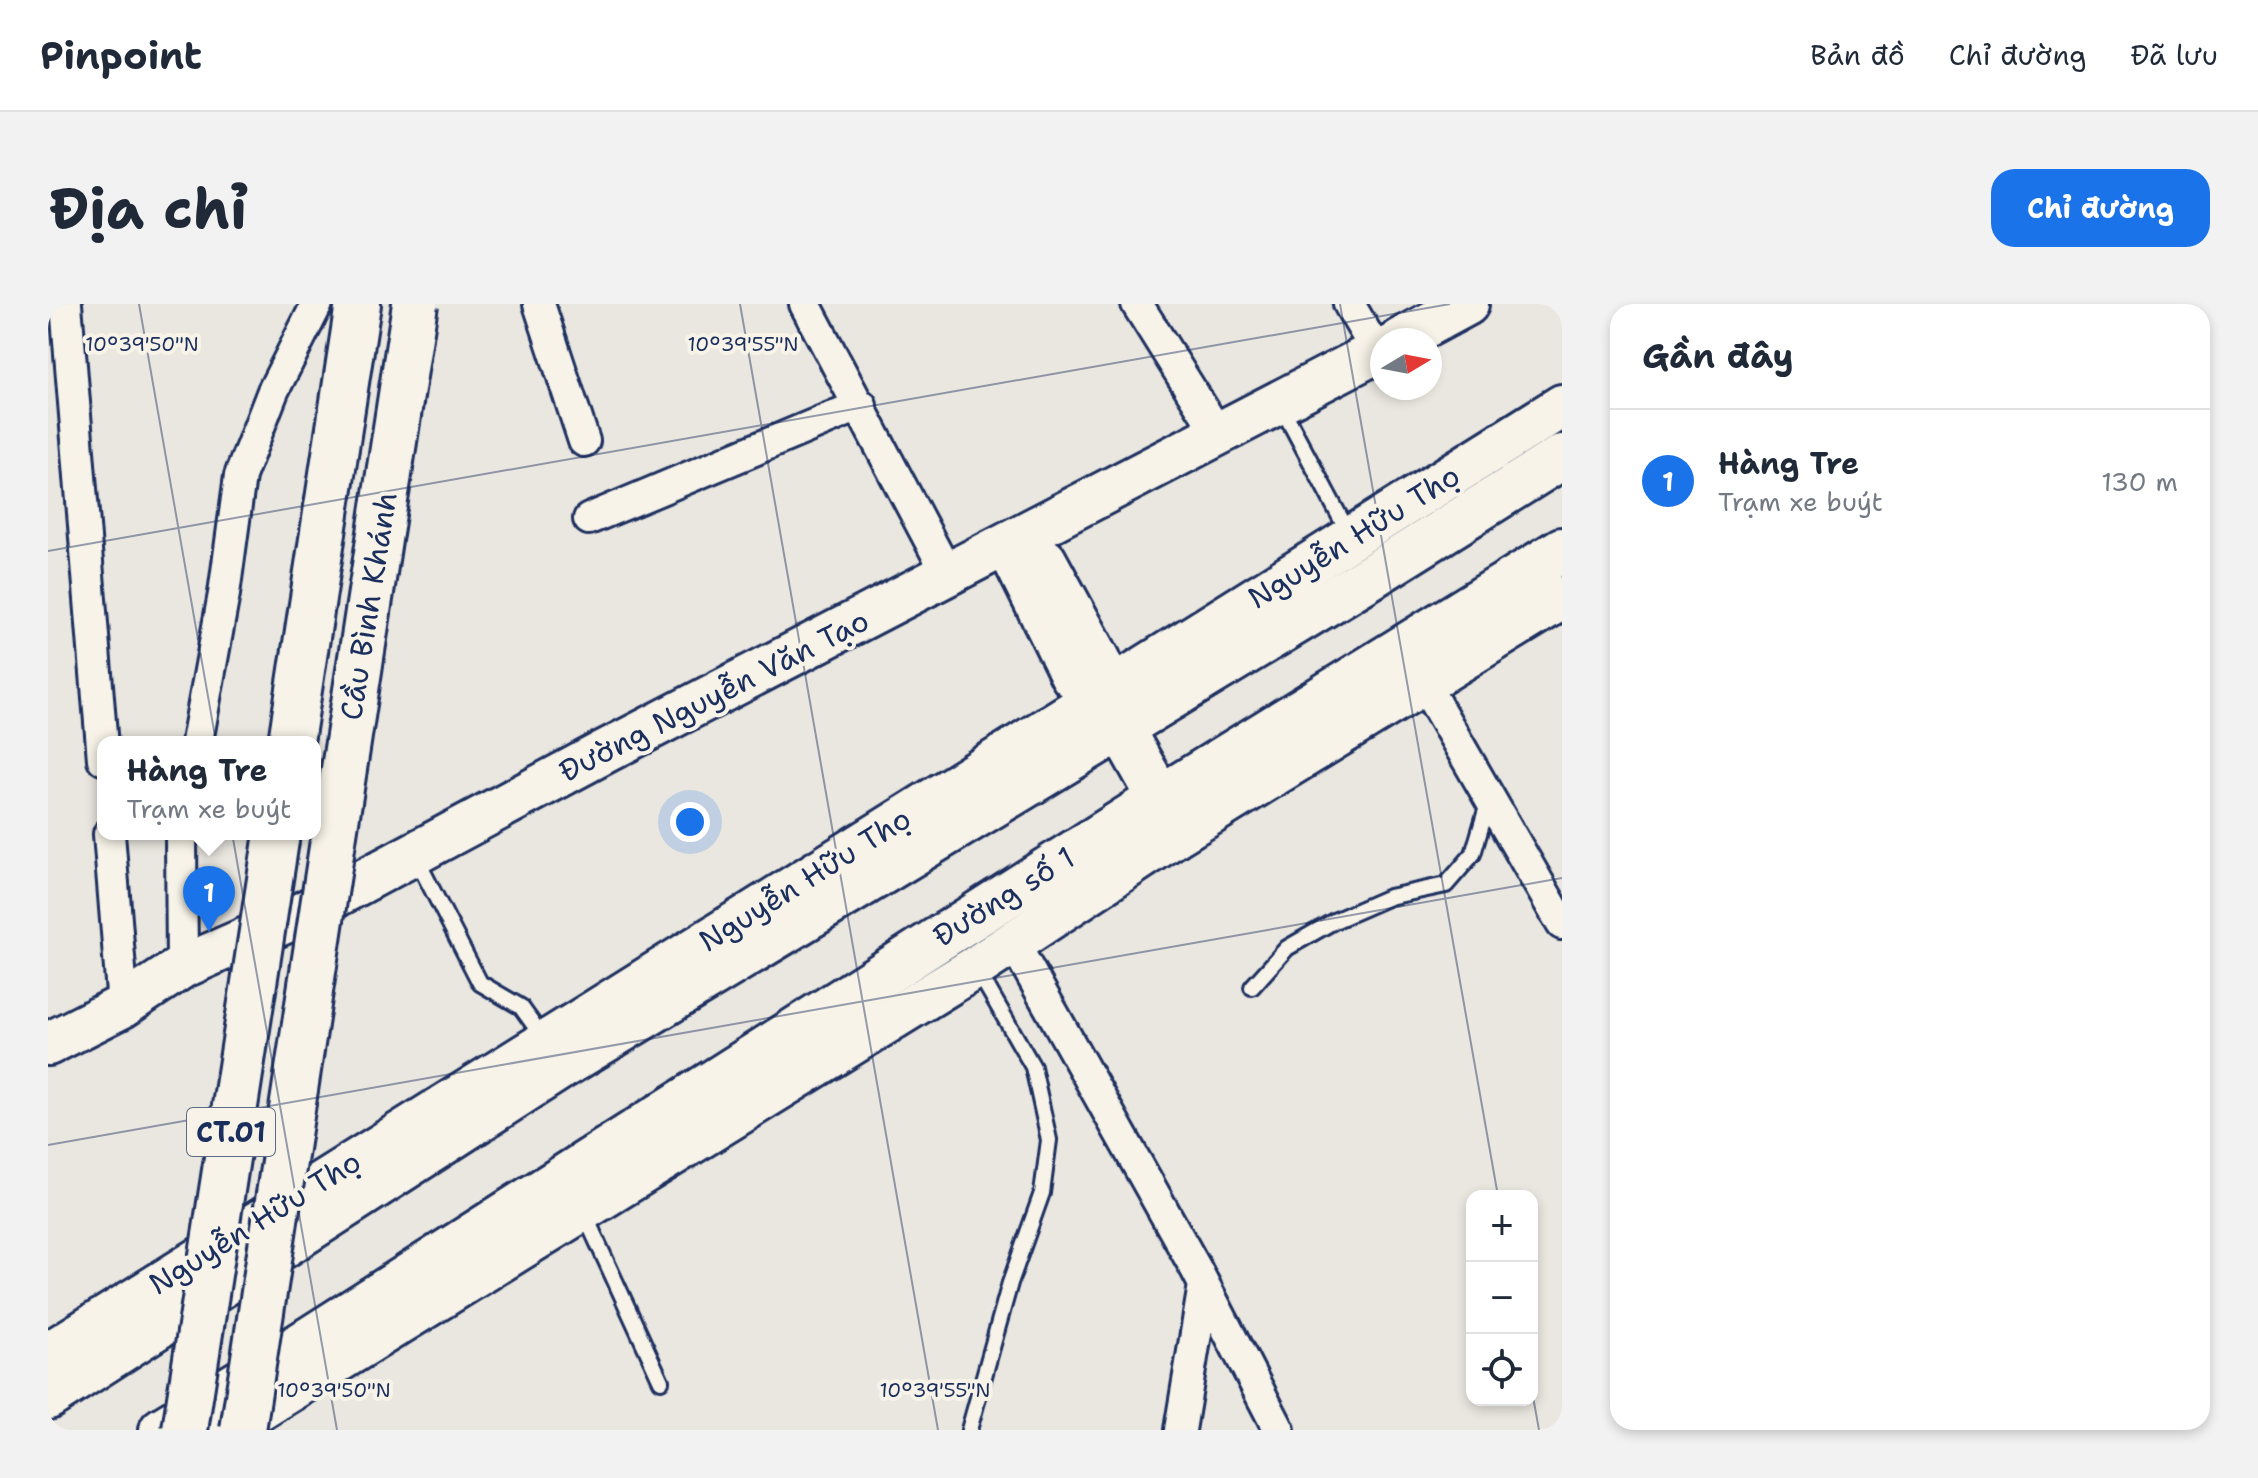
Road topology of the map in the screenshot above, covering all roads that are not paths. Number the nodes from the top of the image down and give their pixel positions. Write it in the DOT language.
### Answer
graph roads {
  1 [pos="66,304"];
  2 [pos="317,304"];
  3 [pos="358,304"];
  4 [pos="415,304"];
  5 [pos="539,304"];
  6 [pos="805,304"];
  7 [pos="1137,304"];
  8 [pos="1349,304"];
  9 [pos="1467,304"];
  10 [pos="1370,328"];
  11 [pos="1422,328"];
  12 [pos="58,335"];
  13 [pos="1370,356"];
  14 [pos="1280,404"];
  15 [pos="861,405"];
  16 [pos="1562,406"];
  17 [pos="1219,435"];
  18 [pos="584,441"];
  19 [pos="1562,457"];
  20 [pos="589,519"];
  21 [pos="1351,538"];
  22 [pos="1018,539"];
  23 [pos="1562,550"];
  24 [pos="948,575"];
  25 [pos="1562,598"];
  26 [pos="1424,684"];
  27 [pos="1110,712"];
  28 [pos="101,736"];
  29 [pos="198,736"];
  30 [pos="292,736"];
  31 [pos="1491,796"];
  32 [pos="1170,815"];
  33 [pos="109,840"];
  34 [pos="181,840"];
  35 [pos="276,840"];
  36 [pos="414,854"];
  37 [pos="1562,924"];
  38 [pos="1012,940"];
  39 [pos="182,967"];
  40 [pos="976,967"];
  41 [pos="1252,987"];
  42 [pos="123,1006"];
  43 [pos="545,1042"];
  44 [pos="48,1044"];
  45 [pos="582,1209"];
  46 [pos="1204,1285"];
  47 [pos="48,1354"];
  48 [pos="661,1381"];
  49 [pos="48,1397"];
  50 [pos="162,1430"];
  51 [pos="185,1430"];
  52 [pos="226,1430"];
  53 [pos="243,1430"];
  54 [pos="969,1430"];
  55 [pos="1180,1430"];
  56 [pos="1279,1430"];
  1 -- 12 [label="street"];
  2 -- 29 [label="street"];
  3 -- 30 [label="main road, Cầu Bình Khánh"];
  4 -- 53 [label="main road, Cầu Bình Khánh / CT.01, bridge"];
  5 -- 18 [label="street"];
  6 -- 15 [label="street"];
  7 -- 17 [label="street"];
  8 -- 10 [label="street"];
  9 -- 11 [label="main road, Đường Nguyễn Văn Tạo"];
  12 -- 28 [label="street"];
  13 -- 14 [label="main road, Đường Nguyễn Văn Tạo"];
  14 -- 17 [label="main road, Đường Nguyễn Văn Tạo"];
  14 -- 21 [label="lane"];
  15 -- 20 [label="street"];
  15 -- 24 [label="street"];
  16 -- 21 [label="main road, Nguyễn Hữu Thọ"];
  17 -- 22 [label="main road, Đường Nguyễn Văn Tạo"];
  19 -- 27 [label="main road, Nguyễn Hữu Thọ"];
  21 -- 27 [label="main road, Nguyễn Hữu Thọ"];
  22 -- 24 [label="main road, Đường Nguyễn Văn Tạo"];
  22 -- 27 [label="main road"];
  23 -- 32 [label="main road"];
  24 -- 36 [label="main road, Đường Nguyễn Văn Tạo"];
  25 -- 26 [label="main road"];
  26 -- 31 [label="street"];
  26 -- 32 [label="main road"];
  27 -- 32 [label="main road"];
  27 -- 43 [label="main road, Nguyễn Hữu Thọ"];
  27 -- 49 [label="main road, Nguyễn Hữu Thọ"];
  31 -- 37 [label="street"];
  31 -- 41 [label="lane"];
  32 -- 38 [label="main road, Đường số 1"];
  32 -- 50 [label="main road, Đường số 1"];
  33 -- 42 [label="street"];
  34 -- 39 [label="street"];
  35 -- 51 [label="main road, CT.01, bridge"];
  36 -- 39 [label="main road, Đường Nguyễn Văn Tạo"];
  36 -- 43 [label="lane"];
  38 -- 40 [label="main road"];
  38 -- 46 [label="street"];
  39 -- 42 [label="main road, Đường Nguyễn Văn Tạo"];
  40 -- 45 [label="main road"];
  40 -- 54 [label="lane"];
  42 -- 44 [label="main road, Đường Nguyễn Văn Tạo"];
  43 -- 47 [label="main road, Nguyễn Hữu Thọ"];
  45 -- 48 [label="lane"];
  45 -- 52 [label="main road"];
  46 -- 55 [label="street"];
  46 -- 56 [label="street"];
}
